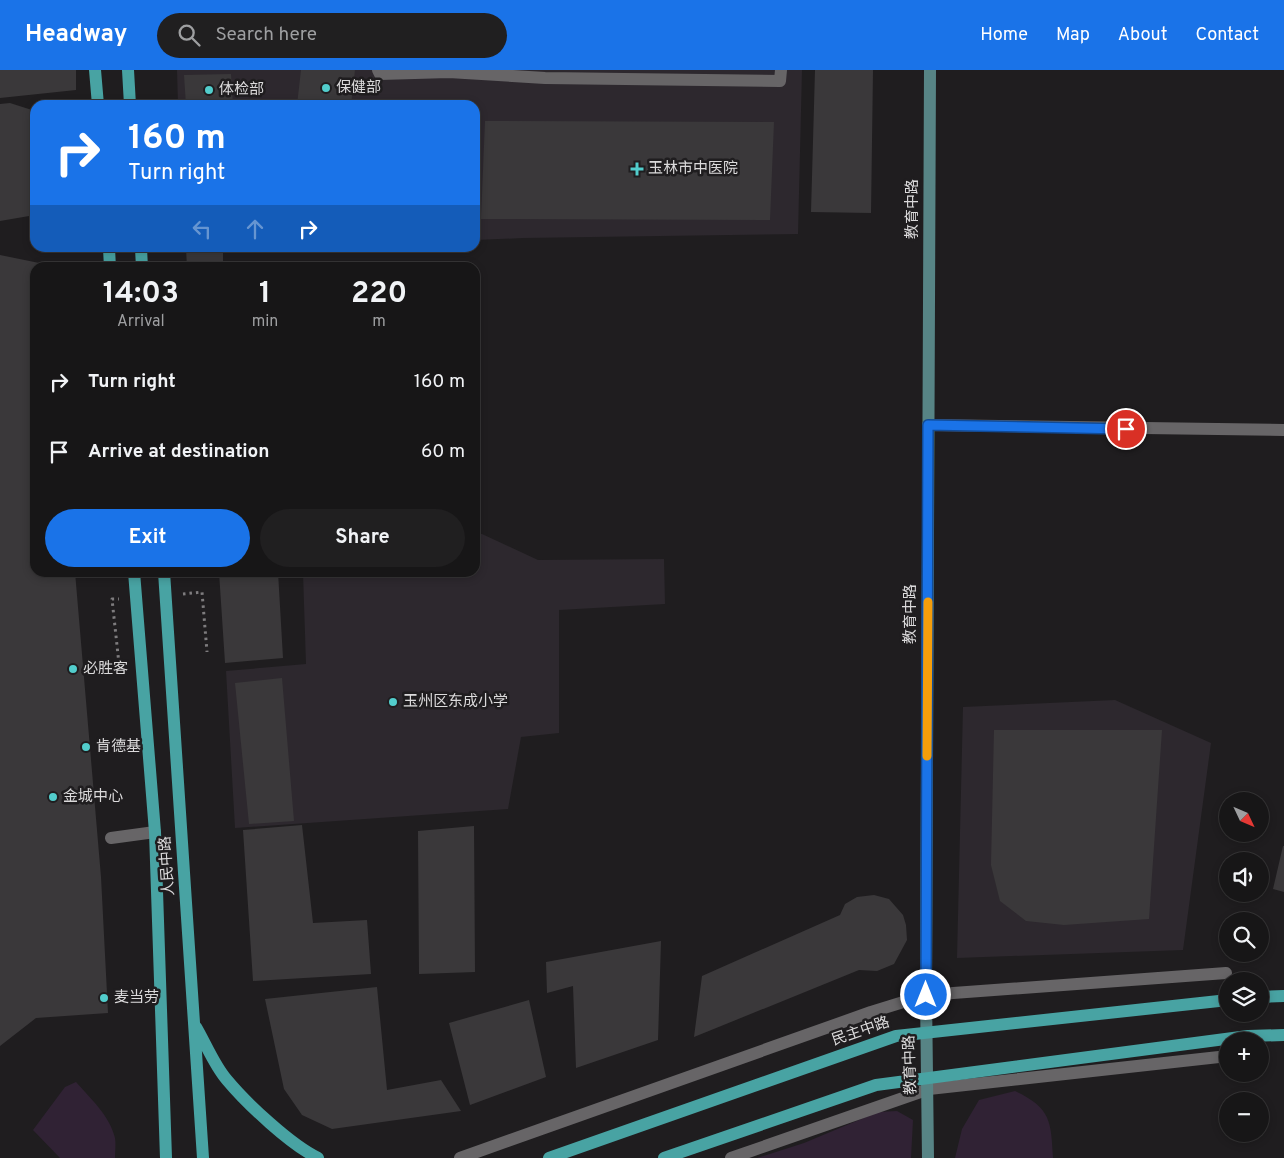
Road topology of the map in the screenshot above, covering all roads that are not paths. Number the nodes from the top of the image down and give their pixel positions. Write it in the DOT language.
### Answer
graph roads {
  1 [pos="95,70"];
  2 [pos="128,70"];
  3 [pos="378,70"];
  4 [pos="781,70"];
  5 [pos="930,70"];
  6 [pos="477,72"];
  7 [pos="98,100"];
  8 [pos="130,100"];
  9 [pos="928,425"];
  10 [pos="1284,430"];
  11 [pos="134,577"];
  12 [pos="164,577"];
  13 [pos="154,832"];
  14 [pos="111,838"];
  15 [pos="1219,974"];
  16 [pos="926,995"];
  17 [pos="1284,996"];
  18 [pos="1269,997"];
  19 [pos="1219,1001"];
  20 [pos="194,1025"];
  21 [pos="926,1032"];
  22 [pos="1284,1035"];
  23 [pos="1219,1057"];
  24 [pos="929,1083"];
  25 [pos="166,1112"];
  26 [pos="158,1158"];
  27 [pos="166,1158"];
  28 [pos="203,1158"];
  29 [pos="318,1158"];
  30 [pos="460,1158"];
  31 [pos="549,1158"];
  32 [pos="664,1158"];
  33 [pos="731,1158"];
  34 [pos="928,1158"];
  1 -- 7 [label="main road"];
  2 -- 8 [label="main road"];
  3 -- 6 [label="lane"];
  4 -- 6 [label="lane"];
  5 -- 9 [label="main road, 教育中路"];
  9 -- 10 [label="lane"];
  9 -- 16 [label="main road, 教育中路"];
  11 -- 13 [label="main road, 人民中路"];
  12 -- 20 [label="main road, 人民中路"];
  13 -- 14 [label="lane"];
  13 -- 25 [label="main road, 人民中路"];
  15 -- 16 [label="lane"];
  16 -- 21 [label="main road, 教育中路"];
  16 -- 30 [label="lane"];
  17 -- 18 [label="main road"];
  19 -- 21 [label="main road, 民主中路"];
  20 -- 28 [label="main road, 人民中路"];
  20 -- 29 [label="main road"];
  21 -- 24 [label="main road, 教育中路"];
  21 -- 31 [label="main road, 民主中路"];
  22 -- 24 [label="main road"];
  23 -- 24 [label="lane"];
  24 -- 32 [label="main road"];
  24 -- 33 [label="lane"];
  24 -- 34 [label="main road, 教育中路"];
  25 -- 26 [label="main road"];
  25 -- 27 [label="main road, 人民中路"];
}
